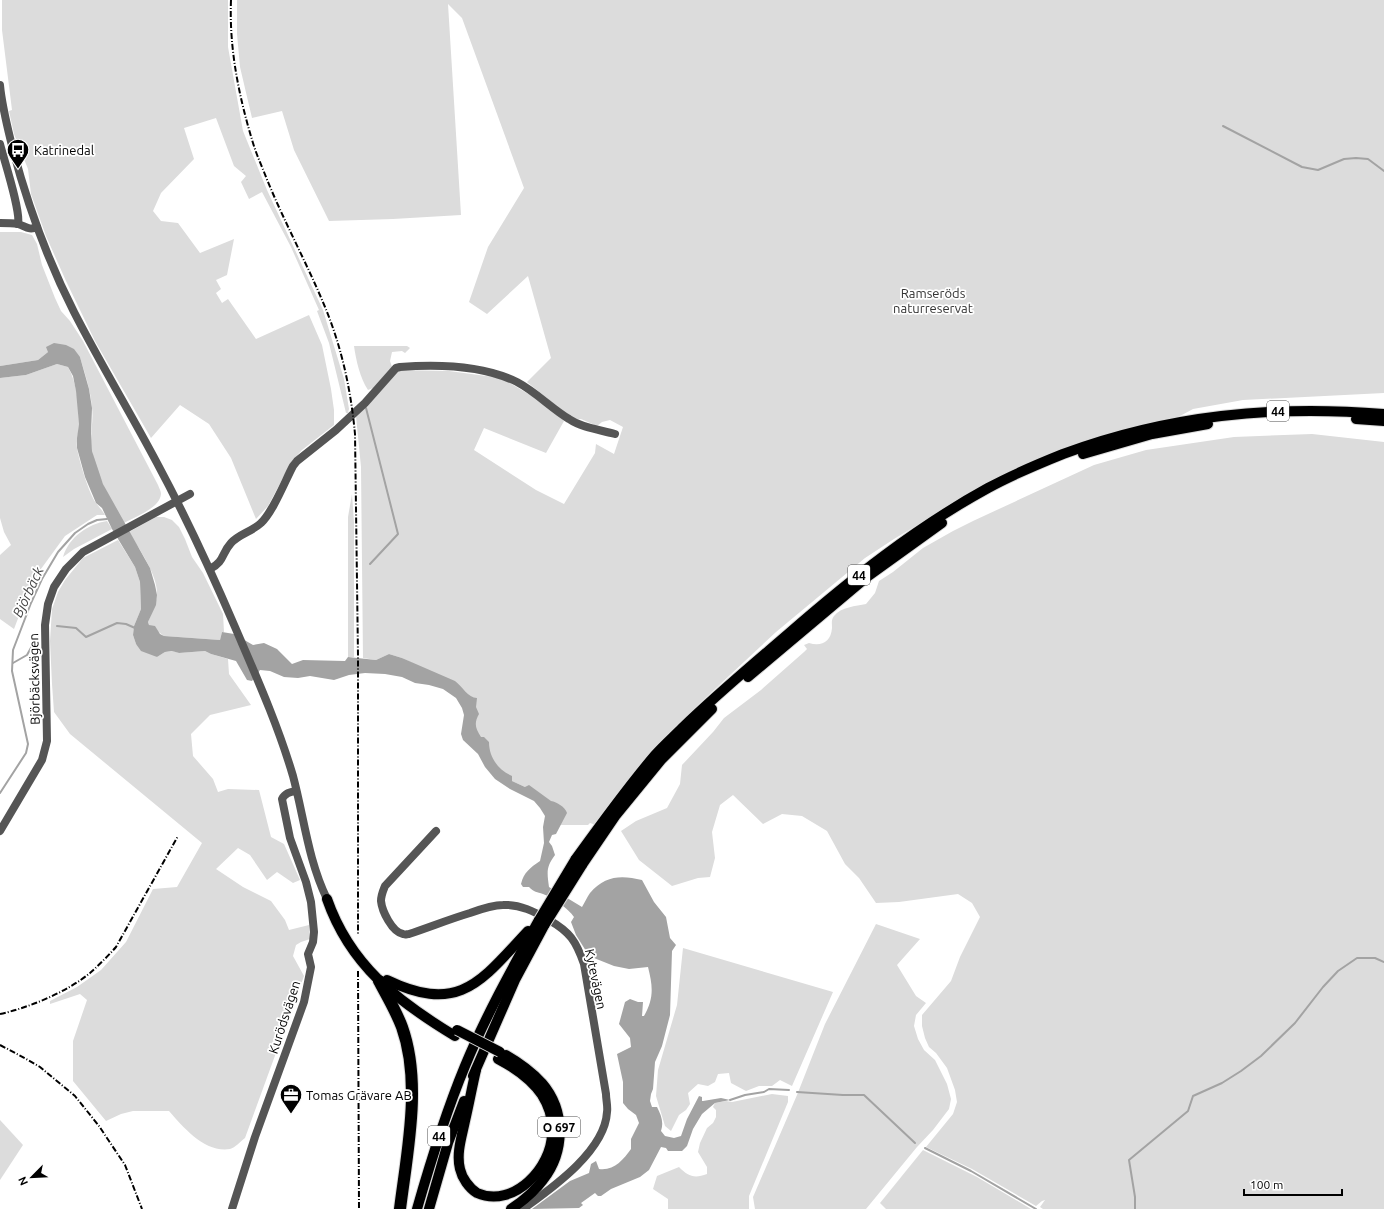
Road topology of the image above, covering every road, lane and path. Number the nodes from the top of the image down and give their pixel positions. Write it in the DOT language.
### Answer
graph roads {
  1 [pos="0,86"];
  2 [pos="0,144"];
  3 [pos="0,224"];
  4 [pos="18,224"];
  5 [pos="37,227"];
  6 [pos="1384,413"];
  7 [pos="1384,421"];
  8 [pos="615,434"];
  9 [pos="190,494"];
  10 [pos="177,501"];
  11 [pos="210,569"];
  12 [pos="296,790"];
  13 [pos="436,831"];
  14 [pos="0,832"];
  15 [pos="579,863"];
  16 [pos="326,899"];
  17 [pos="542,922"];
  18 [pos="383,981"];
  19 [pos="499,1056"];
  20 [pos="476,1070"];
  21 [pos="232,1209"];
  22 [pos="400,1209"];
  23 [pos="417,1209"];
  24 [pos="429,1209"];
  25 [pos="511,1209"];
  26 [pos="522,1209"];
  1 -- 5 [label="street, O 697"];
  2 -- 4 [label="street"];
  3 -- 4 [label="street"];
  4 -- 5 [label="street"];
  5 -- 10 [label="street, O 697"];
  6 -- 15 [label="main road, 44"];
  7 -- 15 [label="main road, 44"];
  8 -- 11 [label="street"];
  9 -- 10 [label="street, Björbäcksvägen"];
  10 -- 11 [label="street, O 697"];
  10 -- 14 [label="street, Björbäcksvägen"];
  11 -- 12 [label="street, O 697"];
  12 -- 16 [label="street, O 697"];
  12 -- 21 [label="street, Kurödsvägen"];
  13 -- 26 [label="street, Kytevägen"];
  15 -- 17 [label="main road, 44, bridge"];
  16 -- 18 [label="main road, O 697"];
  17 -- 18 [label="main road"];
  17 -- 20 [label="main road, 44"];
  17 -- 23 [label="main road, 44"];
  18 -- 19 [label="main road, O 697, bridge"];
  18 -- 22 [label="highway, O 697"];
  19 -- 20 [label="main road"];
  19 -- 25 [label="main road, O 697"];
  20 -- 24 [label="main road, 44"];
}
